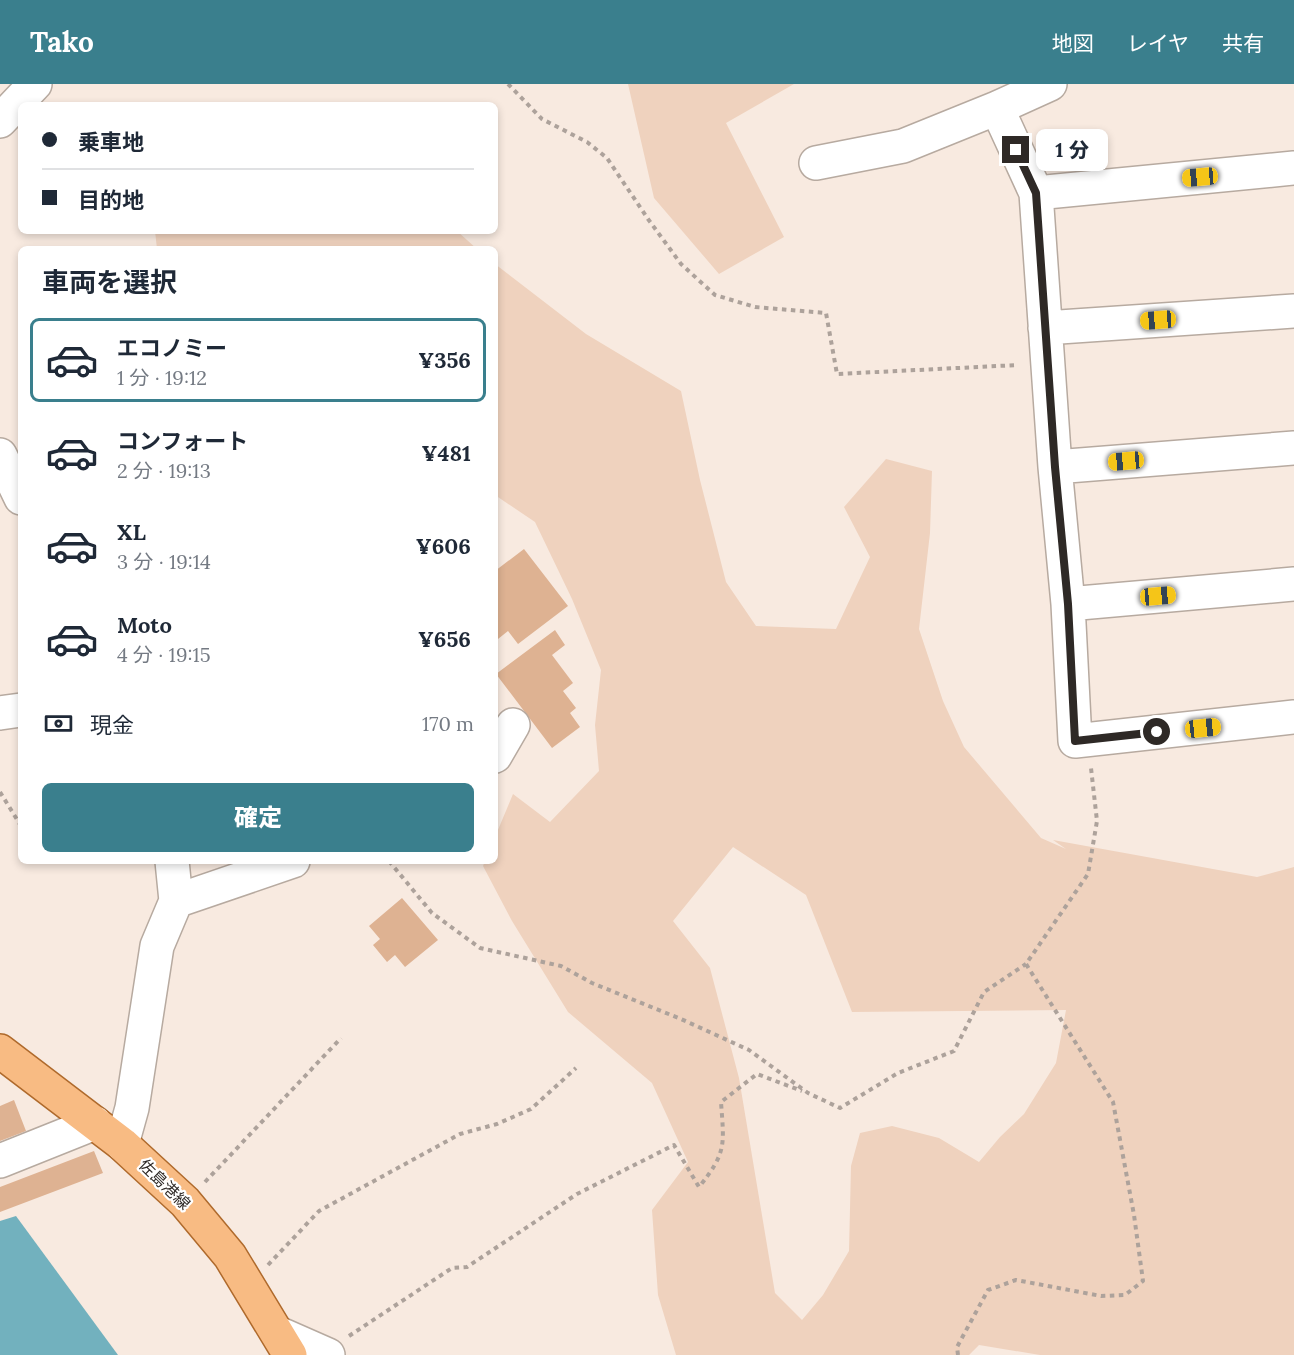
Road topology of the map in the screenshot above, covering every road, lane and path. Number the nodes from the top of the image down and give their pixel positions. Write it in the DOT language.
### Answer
graph roads {
  1 [pos="35,84"];
  2 [pos="508,84"];
  3 [pos="1050,84"];
  4 [pos="18,102"];
  5 [pos="18,102"];
  6 [pos="996,108"];
  7 [pos="0,122"];
  8 [pos="816,163"];
  9 [pos="1294,168"];
  10 [pos="1036,193"];
  11 [pos="1294,311"];
  12 [pos="1045,328"];
  13 [pos="1048,364"];
  14 [pos="1294,448"];
  15 [pos="0,455"];
  16 [pos="1055,467"];
  17 [pos="18,492"];
  18 [pos="1294,584"];
  19 [pos="1068,604"];
  20 [pos="18,710"];
  21 [pos="0,713"];
  22 [pos="1294,717"];
  23 [pos="513,725"];
  24 [pos="1088,740"];
  25 [pos="498,751"];
  26 [pos="0,792"];
  27 [pos="18,821"];
  28 [pos="172,864"];
  29 [pos="284,864"];
  30 [pos="391,864"];
  31 [pos="176,901"];
  32 [pos="1026,964"];
  33 [pos="341,1038"];
  34 [pos="0,1051"];
  35 [pos="576,1068"];
  36 [pos="808,1093"];
  37 [pos="95,1123"];
  38 [pos="122,1144"];
  39 [pos="0,1161"];
  40 [pos="185,1202"];
  41 [pos="248,1285"];
  42 [pos="284,1344"];
  43 [pos="326,1354"];
  44 [pos="958,1355"];
  1 -- 5 [label="street"];
  2 -- 13 [label="path"];
  3 -- 6 [label="street"];
  4 -- 7 [label="street"];
  6 -- 8 [label="street"];
  6 -- 10 [label="street"];
  9 -- 10 [label="street"];
  10 -- 12 [label="street"];
  11 -- 12 [label="street"];
  12 -- 13 [label="street"];
  13 -- 16 [label="street"];
  14 -- 16 [label="street"];
  15 -- 17 [label="street"];
  16 -- 19 [label="street"];
  18 -- 19 [label="street"];
  19 -- 24 [label="street"];
  20 -- 21 [label="street"];
  22 -- 24 [label="street"];
  23 -- 25 [label="street"];
  24 -- 32 [label="path"];
  26 -- 27 [label="path"];
  28 -- 31 [label="street"];
  29 -- 31 [label="street"];
  30 -- 36 [label="path"];
  31 -- 38 [label="street"];
  32 -- 36 [label="path"];
  32 -- 44 [label="path"];
  33 -- 40 [label="path"];
  34 -- 37 [label="main road, 佐島港線"];
  35 -- 41 [label="path"];
  36 -- 43 [label="path"];
  37 -- 38 [label="main road, 佐島港線"];
  37 -- 39 [label="street"];
  38 -- 40 [label="main road, 佐島港線"];
  40 -- 41 [label="main road, 佐島港線"];
  41 -- 42 [label="main road, 佐島港線"];
  42 -- 43 [label="street"];
}
